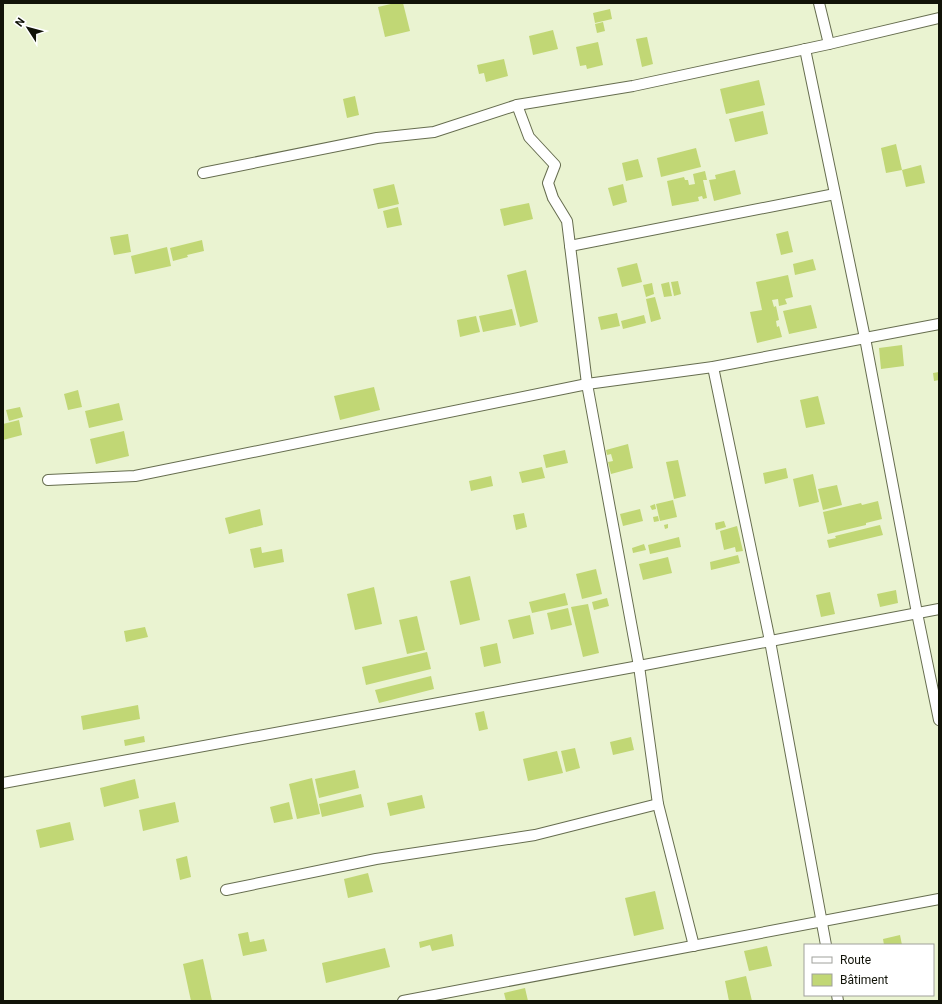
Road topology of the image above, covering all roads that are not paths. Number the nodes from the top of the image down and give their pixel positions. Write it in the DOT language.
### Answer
graph roads {
  1 [pos="819,3"];
  2 [pos="939,18"];
  3 [pos="829,44"];
  4 [pos="805,49"];
  5 [pos="517,105"];
  6 [pos="203,173"];
  7 [pos="835,194"];
  8 [pos="570,246"];
  9 [pos="939,324"];
  10 [pos="865,338"];
  11 [pos="713,367"];
  12 [pos="587,384"];
  13 [pos="48,480"];
  14 [pos="939,609"];
  15 [pos="917,613"];
  16 [pos="770,641"];
  17 [pos="639,666"];
  18 [pos="939,720"];
  19 [pos="3,783"];
  20 [pos="658,804"];
  21 [pos="226,890"];
  22 [pos="939,899"];
  23 [pos="822,922"];
  24 [pos="826,944"];
  25 [pos="694,946"];
  26 [pos="403,1001"];
  1 -- 3 [label="street"];
  2 -- 3 [label="street"];
  3 -- 4 [label="street"];
  4 -- 5 [label="street"];
  4 -- 7 [label="street"];
  5 -- 6 [label="street"];
  5 -- 8 [label="street"];
  7 -- 8 [label="street"];
  7 -- 10 [label="street"];
  8 -- 12 [label="street"];
  9 -- 10 [label="street"];
  10 -- 11 [label="street"];
  10 -- 15 [label="street"];
  11 -- 12 [label="street"];
  11 -- 16 [label="street"];
  12 -- 13 [label="street"];
  12 -- 17 [label="street"];
  14 -- 15 [label="street"];
  15 -- 16 [label="street"];
  15 -- 18 [label="street"];
  16 -- 17 [label="street"];
  16 -- 23 [label="street"];
  17 -- 19 [label="street"];
  17 -- 20 [label="street"];
  20 -- 21 [label="street"];
  20 -- 25 [label="street"];
  22 -- 23 [label="street"];
  23 -- 24 [label="street"];
  23 -- 25 [label="street"];
  25 -- 26 [label="street"];
}
